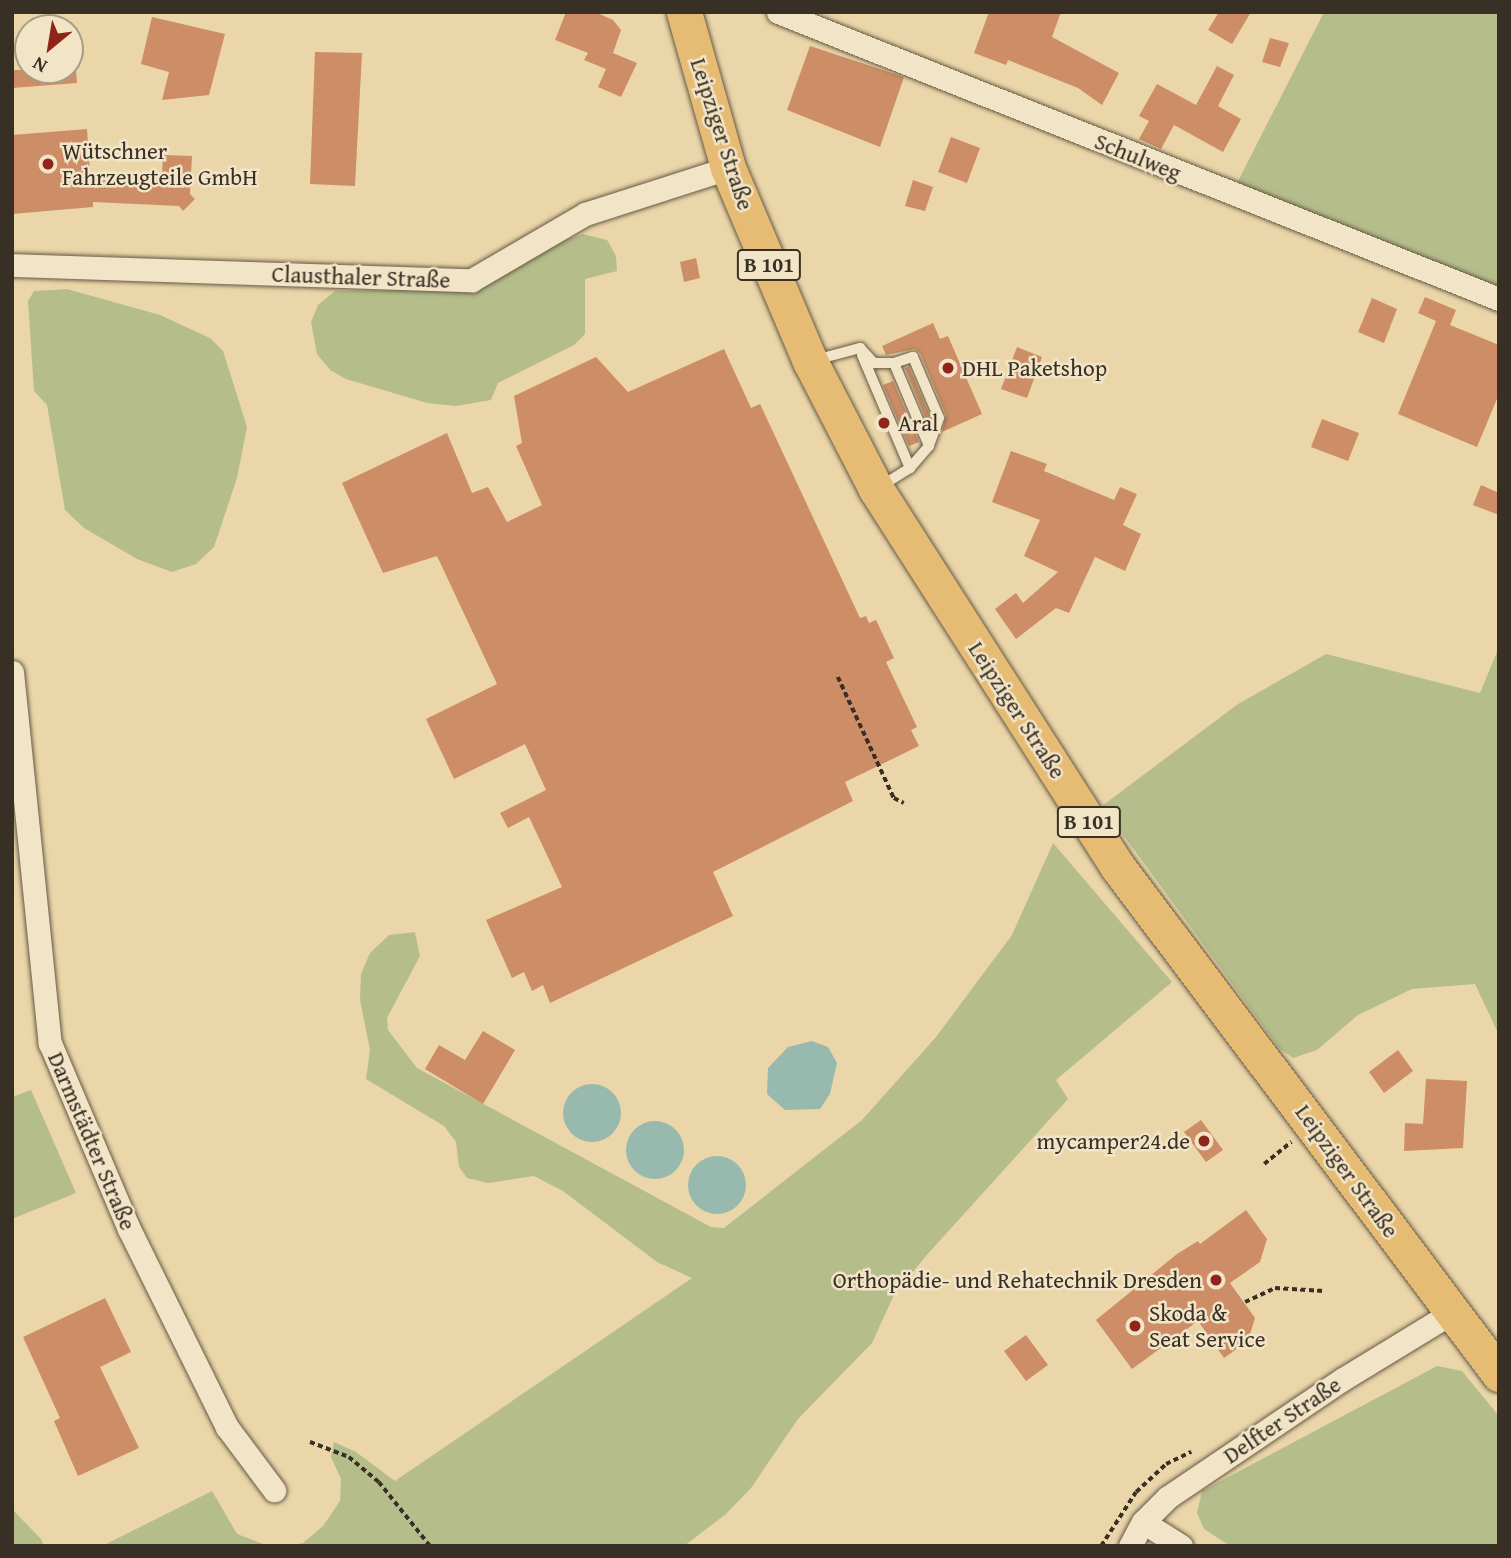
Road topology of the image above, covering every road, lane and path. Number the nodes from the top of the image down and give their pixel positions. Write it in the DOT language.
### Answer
graph roads {
  1 [pos="684,12"];
  2 [pos="778,12"];
  3 [pos="728,168"];
  4 [pos="12,265"];
  5 [pos="1499,299"];
  6 [pos="860,348"];
  7 [pos="810,361"];
  8 [pos="894,363"];
  9 [pos="929,446"];
  10 [pos="910,468"];
  11 [pos="876,489"];
  12 [pos="12,673"];
  13 [pos="838,677"];
  14 [pos="904,803"];
  15 [pos="1277,1153"];
  16 [pos="1264,1164"];
  17 [pos="1324,1291"];
  18 [pos="1245,1302"];
  19 [pos="1451,1313"];
  20 [pos="1499,1374"];
  21 [pos="310,1442"];
  22 [pos="274,1490"];
  23 [pos="1143,1522"];
  24 [pos="430,1546"];
  25 [pos="1130,1546"];
  26 [pos="1181,1546"];
  1 -- 3 [label="main road, Leipziger Straße / B 101"];
  2 -- 5 [label="street, Schulweg"];
  3 -- 4 [label="street, Clausthaler Straße"];
  3 -- 7 [label="main road, Leipziger Straße / B 101"];
  6 -- 7 [label="lane"];
  6 -- 8 [label="lane"];
  6 -- 10 [label="lane"];
  7 -- 11 [label="main road, Leipziger Straße / B 101"];
  8 -- 9 [label="lane"];
  8 -- 9 [label="lane"];
  9 -- 10 [label="lane"];
  10 -- 11 [label="lane"];
  11 -- 19 [label="main road, Leipziger Straße / B 101"];
  12 -- 22 [label="street, Darmstädter Straße"];
  13 -- 14 [label="path"];
  15 -- 16 [label="path"];
  17 -- 18 [label="path"];
  19 -- 20 [label="main road, Leipziger Straße / B 101"];
  19 -- 23 [label="street, Delfter Straße"];
  21 -- 24 [label="path"];
  23 -- 25 [label="street, Delfter Straße"];
  23 -- 26 [label="street"];
}
